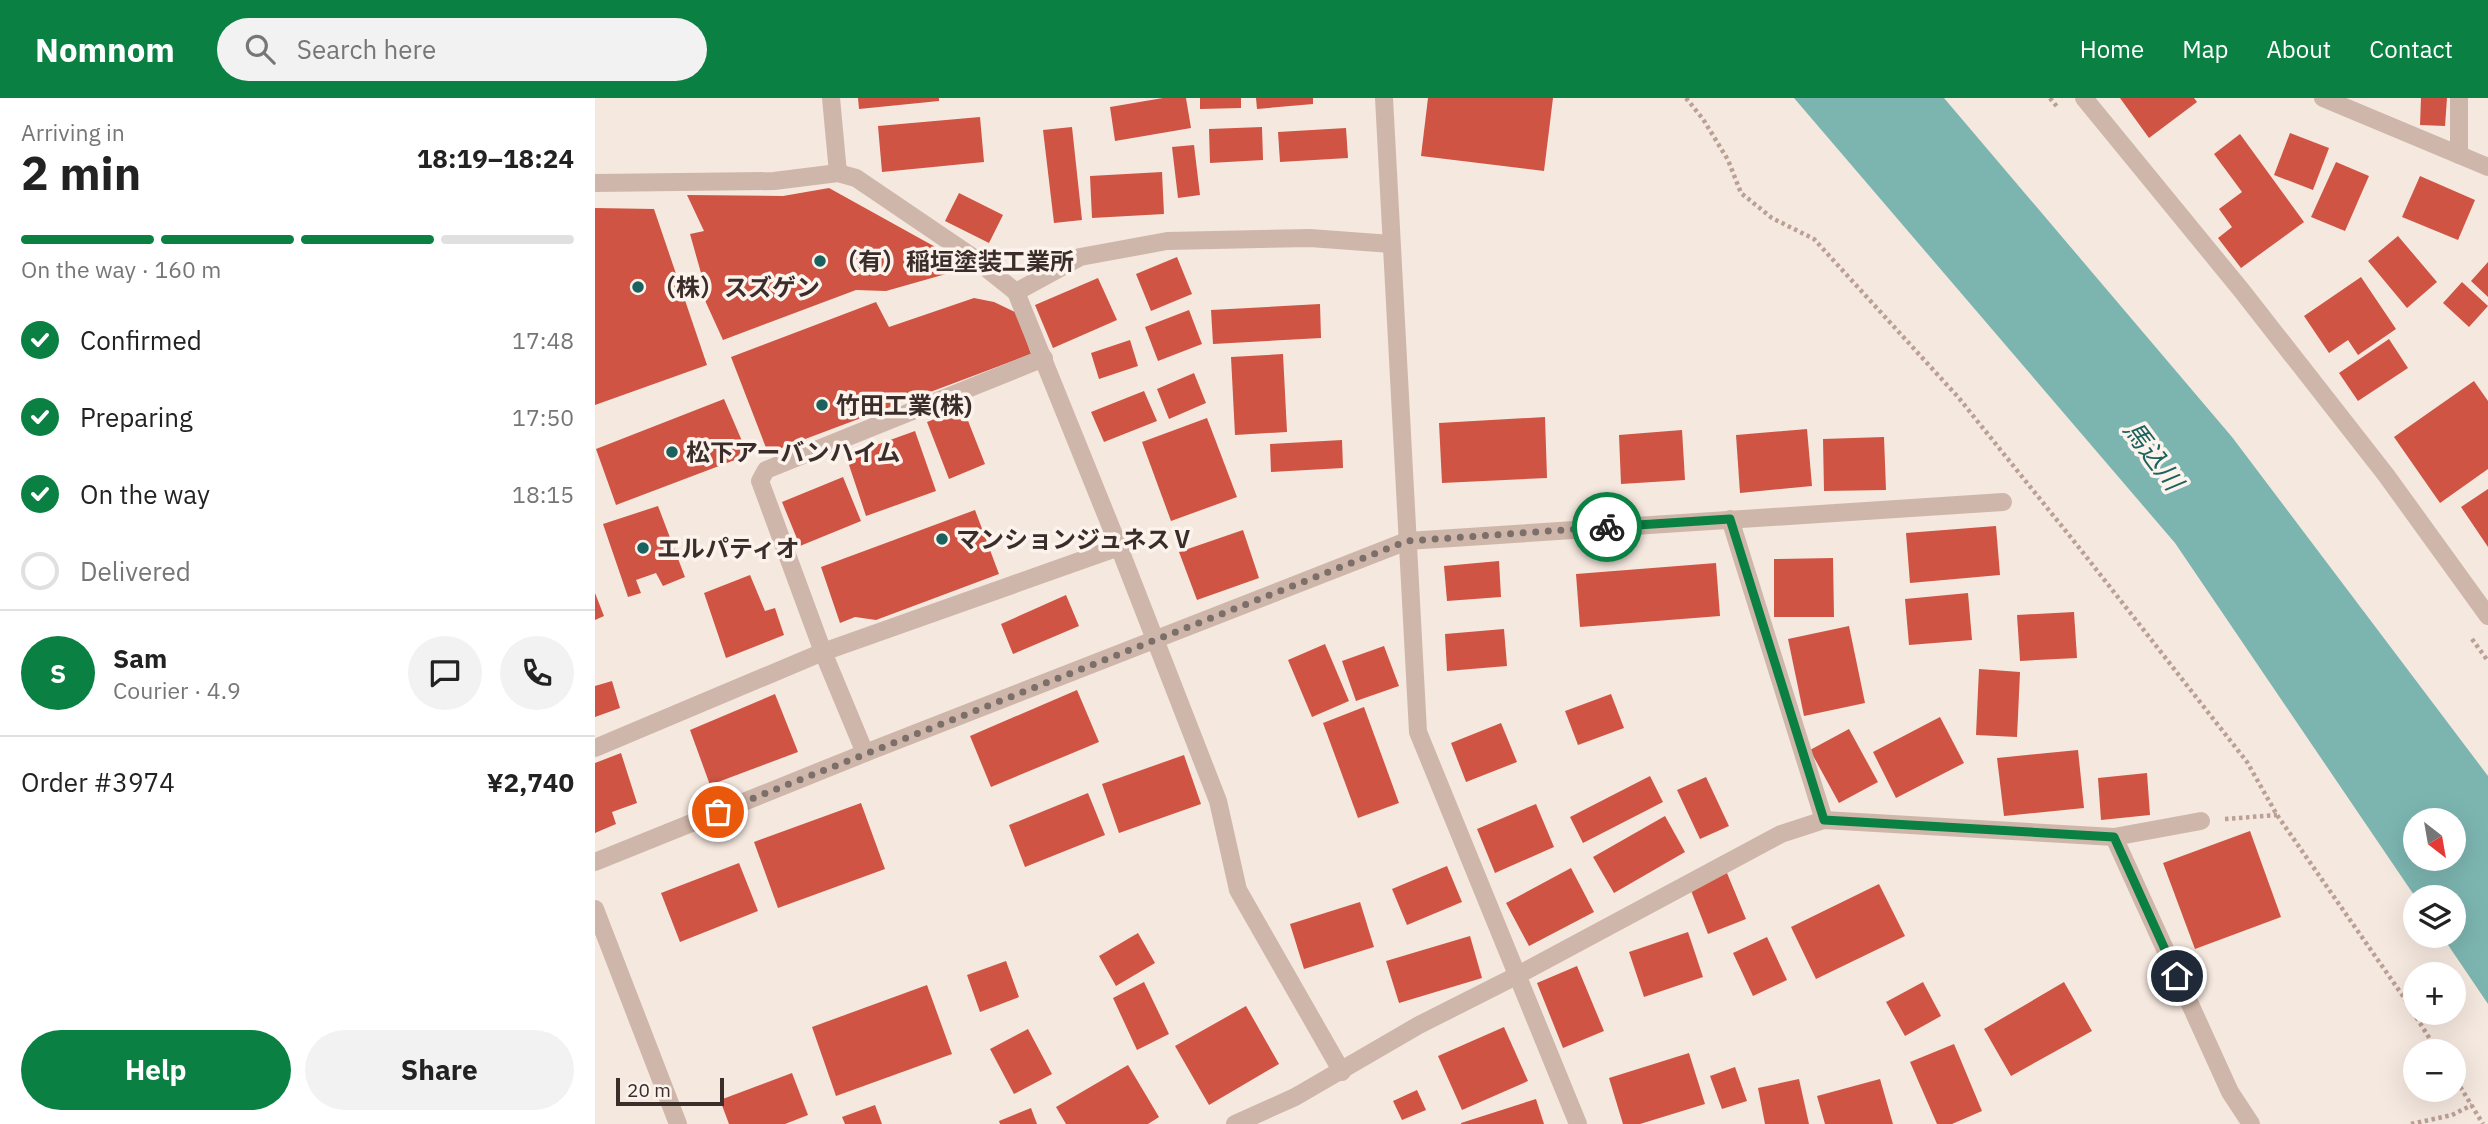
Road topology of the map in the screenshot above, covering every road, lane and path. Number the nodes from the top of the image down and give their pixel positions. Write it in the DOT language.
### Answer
graph roads {
  1 [pos="831,98"];
  2 [pos="1384,98"];
  3 [pos="1686,98"];
  4 [pos="2084,98"];
  5 [pos="2323,98"];
  6 [pos="2459,98"];
  7 [pos="2459,155"];
  8 [pos="2488,167"];
  9 [pos="838,173"];
  10 [pos="595,183"];
  11 [pos="1391,244"];
  12 [pos="1016,292"];
  13 [pos="1044,358"];
  14 [pos="2003,502"];
  15 [pos="1730,519"];
  16 [pos="1407,541"];
  17 [pos="1119,547"];
  18 [pos="2488,616"];
  19 [pos="1154,641"];
  20 [pos="823,652"];
  21 [pos="595,748"];
  22 [pos="865,753"];
  23 [pos="2277,815"];
  24 [pos="1824,820"];
  25 [pos="2201,821"];
  26 [pos="2114,837"];
  27 [pos="595,862"];
  28 [pos="595,909"];
  29 [pos="1516,976"];
  30 [pos="2430,1039"];
  31 [pos="1342,1072"];
  32 [pos="2466,1096"];
  33 [pos="2472,1105"];
  34 [pos="678,1124"];
  35 [pos="1235,1124"];
  36 [pos="1578,1124"];
  37 [pos="2251,1124"];
  38 [pos="2411,1124"];
  39 [pos="2483,1124"];
  1 -- 9 [label="street"];
  2 -- 11 [label="street"];
  3 -- 23 [label="path"];
  4 -- 18 [label="street"];
  5 -- 7 [label="street"];
  6 -- 7 [label="street"];
  7 -- 8 [label="street"];
  9 -- 10 [label="street"];
  9 -- 12 [label="street"];
  11 -- 12 [label="street"];
  11 -- 16 [label="street"];
  12 -- 13 [label="street"];
  13 -- 17 [label="street"];
  13 -- 20 [label="street"];
  14 -- 15 [label="street"];
  15 -- 16 [label="street"];
  15 -- 24 [label="street"];
  16 -- 19 [label="street"];
  16 -- 29 [label="street"];
  17 -- 19 [label="street"];
  17 -- 20 [label="street"];
  19 -- 22 [label="street"];
  19 -- 31 [label="street"];
  20 -- 21 [label="street"];
  20 -- 22 [label="street"];
  22 -- 27 [label="street"];
  23 -- 25 [label="path"];
  23 -- 30 [label="path"];
  24 -- 26 [label="street"];
  24 -- 29 [label="street"];
  25 -- 26 [label="street"];
  26 -- 37 [label="street"];
  28 -- 34 [label="street"];
  29 -- 31 [label="street"];
  29 -- 36 [label="street"];
  31 -- 35 [label="street"];
  32 -- 33 [label="path"];
  33 -- 38 [label="path"];
  33 -- 39 [label="path"];
}
